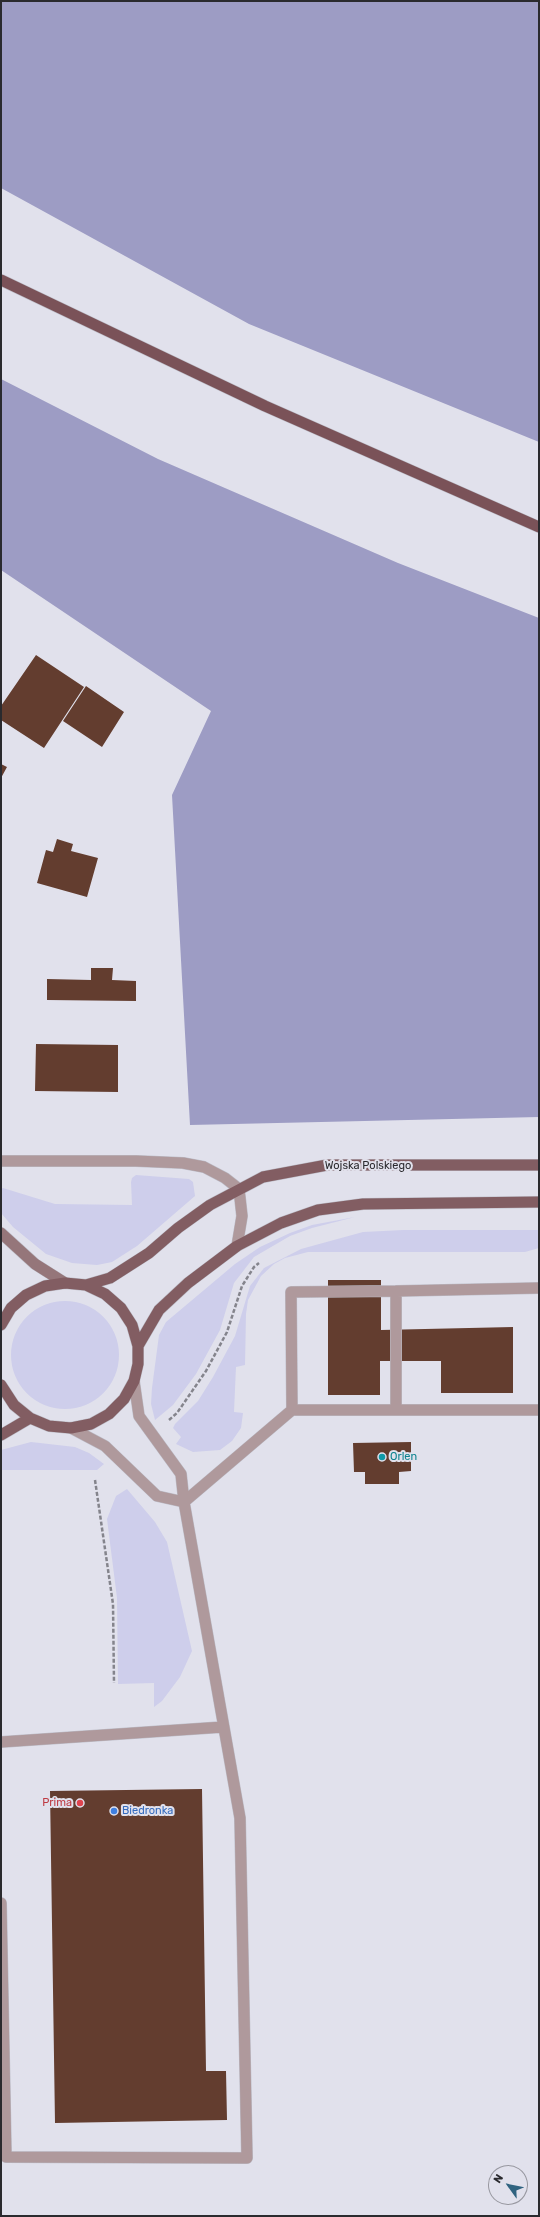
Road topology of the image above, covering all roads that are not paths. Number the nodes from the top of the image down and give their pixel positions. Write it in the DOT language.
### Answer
graph roads {
  1 [pos="1,280"];
  2 [pos="539,527"];
  3 [pos="1,1161"];
  4 [pos="539,1165"];
  5 [pos="239,1190"];
  6 [pos="539,1202"];
  7 [pos="1,1233"];
  8 [pos="237,1246"];
  9 [pos="65,1283"];
  10 [pos="86,1285"];
  11 [pos="539,1288"];
  12 [pos="396,1291"];
  13 [pos="1,1325"];
  14 [pos="138,1346"];
  15 [pos="134,1381"];
  16 [pos="1,1385"];
  17 [pos="292,1410"];
  18 [pos="396,1410"];
  19 [pos="539,1410"];
  20 [pos="30,1418"];
  21 [pos="71,1428"];
  22 [pos="1,1435"];
  23 [pos="184,1502"];
  24 [pos="223,1727"];
  25 [pos="1,1742"];
  26 [pos="1,1903"];
  1 -- 2 [label="highway"];
  3 -- 5 [label="lane"];
  4 -- 5 [label="main road, Wojska Polskiego"];
  5 -- 8 [label="lane"];
  5 -- 10 [label="main road, Wojska Polskiego"];
  6 -- 8 [label="main road"];
  7 -- 9 [label="main road"];
  8 -- 14 [label="main road"];
  9 -- 10 [label="main road"];
  9 -- 13 [label="main road"];
  10 -- 14 [label="main road"];
  11 -- 12 [label="lane"];
  12 -- 17 [label="lane"];
  12 -- 18 [label="lane"];
  14 -- 15 [label="main road"];
  15 -- 21 [label="main road"];
  15 -- 23 [label="lane"];
  16 -- 20 [label="main road"];
  17 -- 18 [label="lane"];
  17 -- 23 [label="lane"];
  18 -- 19 [label="lane"];
  20 -- 21 [label="main road"];
  20 -- 22 [label="main road"];
  21 -- 23 [label="lane"];
  23 -- 24 [label="lane"];
  24 -- 25 [label="lane"];
  24 -- 26 [label="lane"];
}
